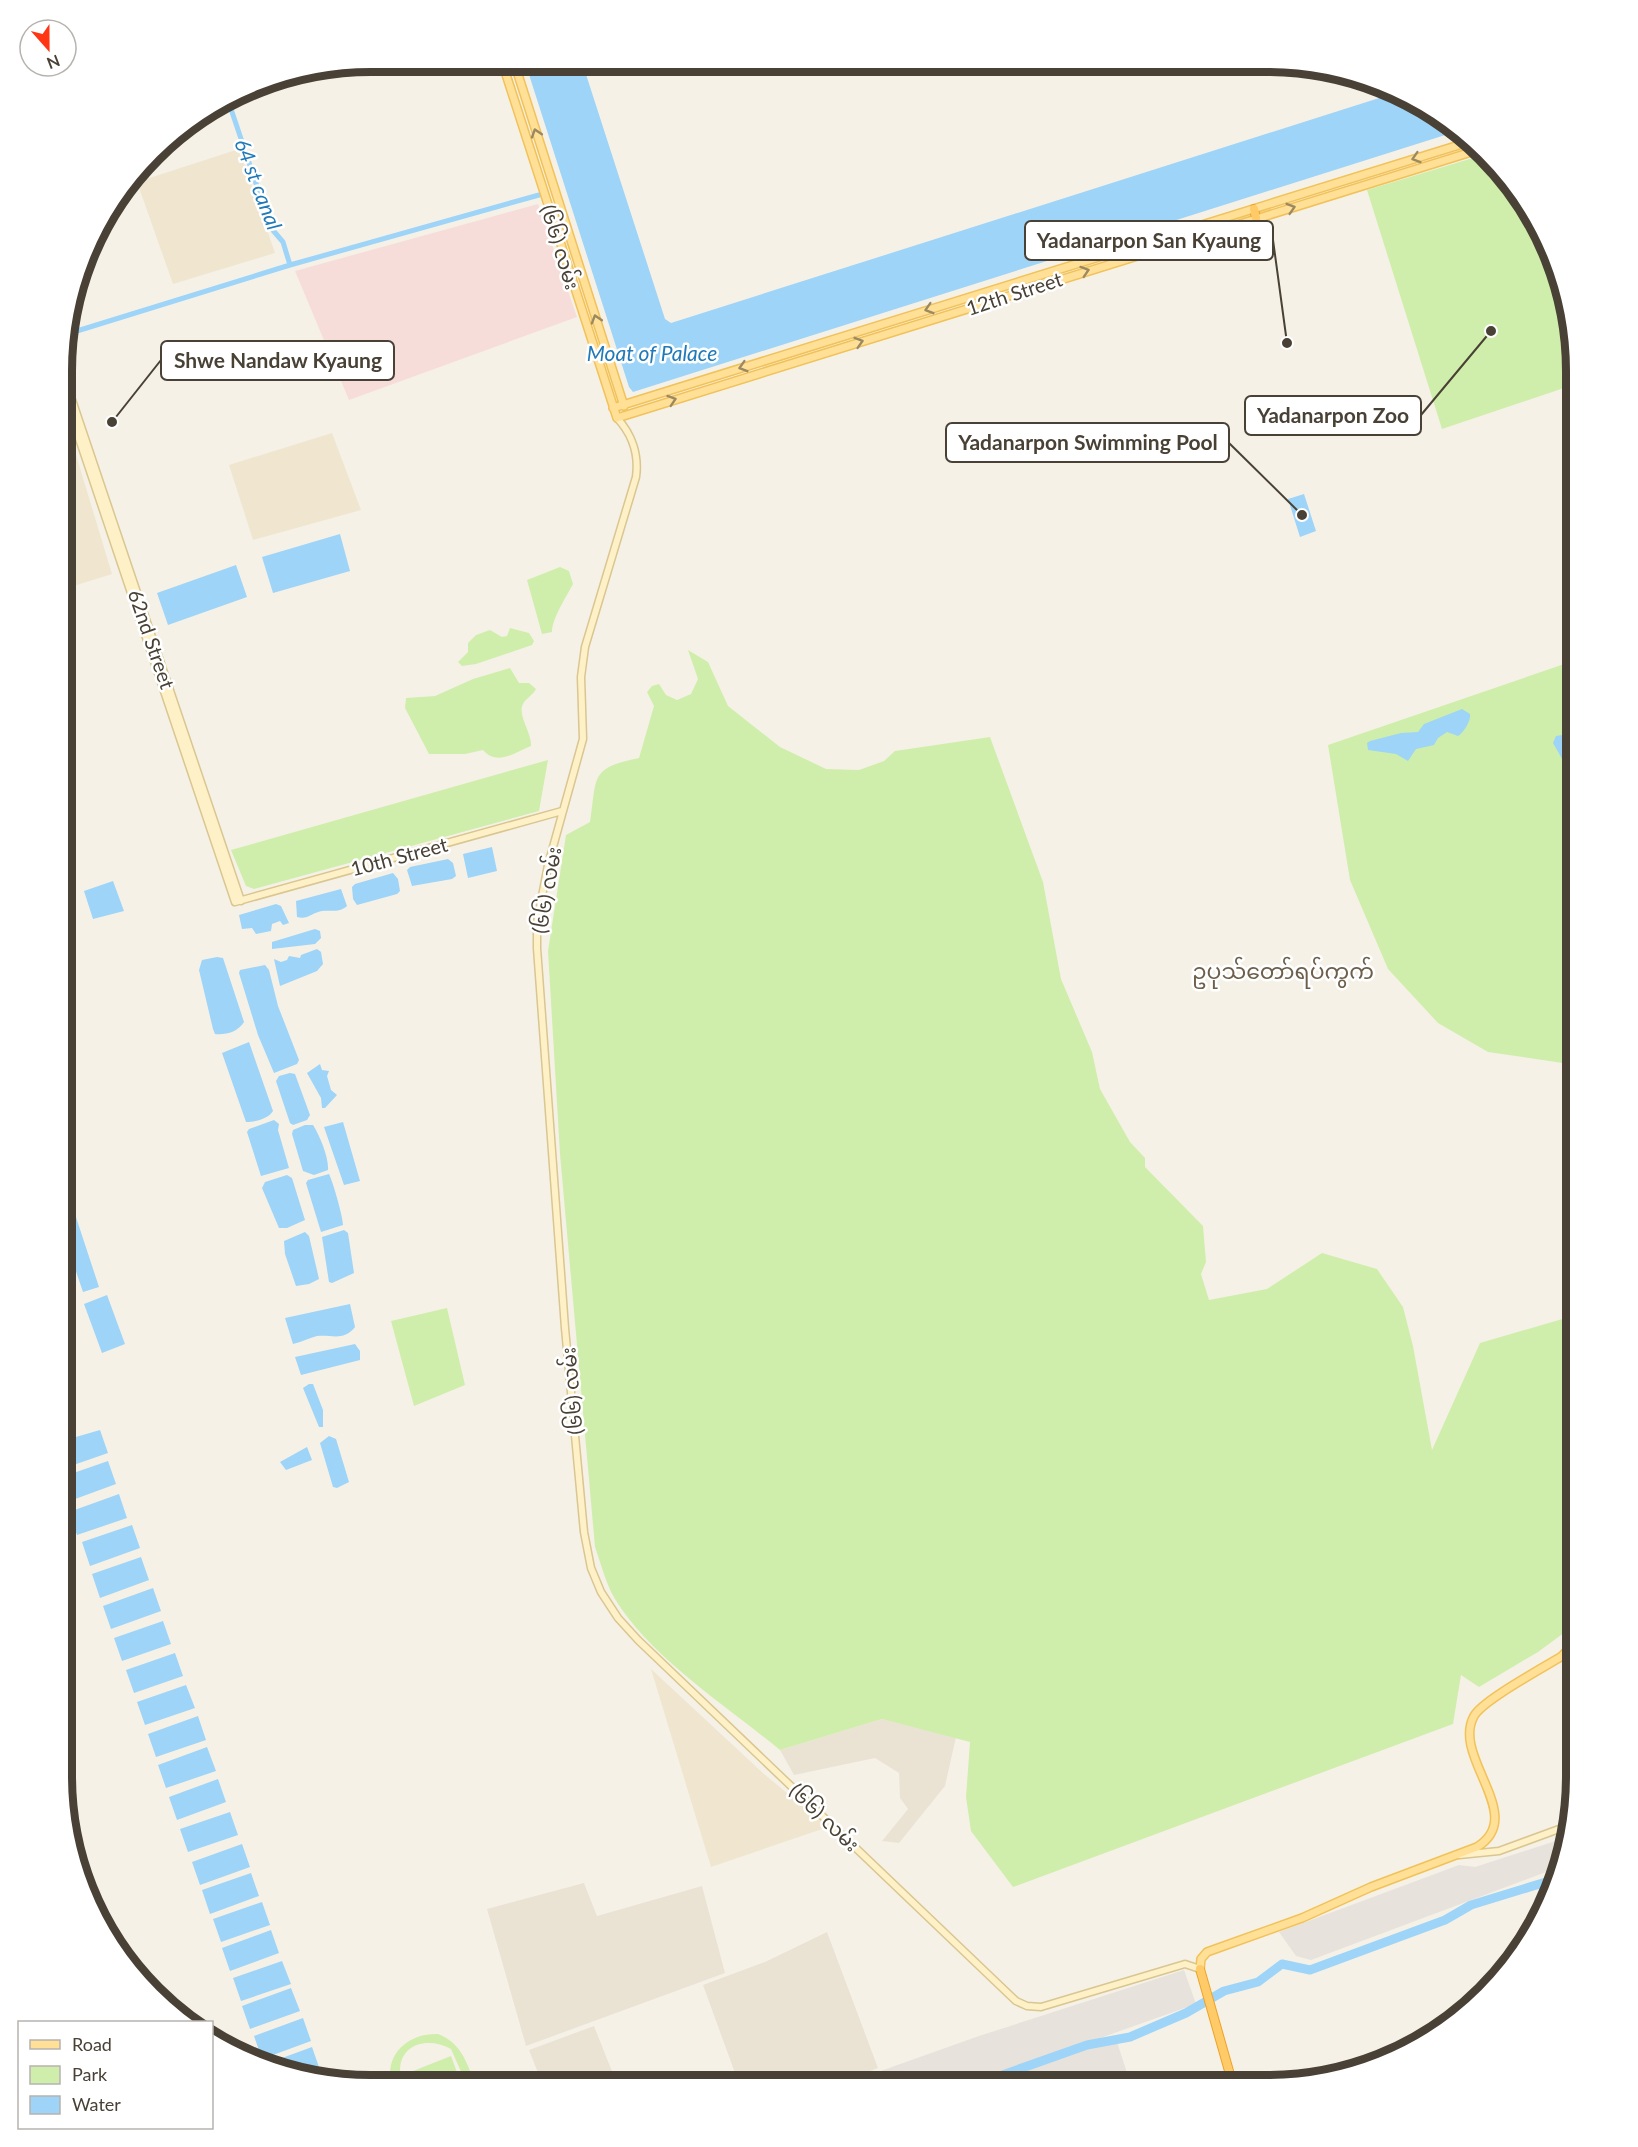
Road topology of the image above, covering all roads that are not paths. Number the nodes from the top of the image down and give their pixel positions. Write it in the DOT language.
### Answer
graph roads {
  1 [pos="505,72"];
  2 [pos="517,72"];
  3 [pos="1462,144"];
  4 [pos="1470,152"];
  5 [pos="1254,209"];
  6 [pos="1256,218"];
  7 [pos="72,400"];
  8 [pos="624,404"];
  9 [pos="613,408"];
  10 [pos="627,414"];
  11 [pos="72,417"];
  12 [pos="617,418"];
  13 [pos="627,428"];
  14 [pos="190,760"];
  15 [pos="562,811"];
  16 [pos="238,901"];
  17 [pos="1566,1652"];
  18 [pos="1566,1655"];
  19 [pos="1562,1656"];
  20 [pos="1561,1828"];
  21 [pos="1456,1855"];
  22 [pos="1208,1952"];
  23 [pos="1185,1964"];
  24 [pos="1200,1969"];
  25 [pos="1218,2025"];
  26 [pos="1230,2075"];
  27 [pos="1235,2075"];
  1 -- 9 [label="main road, (၆၆) လမ်း"];
  8 -- 2 [label="main road, (၆၆) လမ်း, one-way"];
  3 -- 5 [label="main road, 12th Street, one-way"];
  6 -- 4 [label="main road, 12th Street, one-way"];
  5 -- 6 [label="highway"];
  5 -- 8 [label="main road, 12th Street, one-way"];
  10 -- 6 [label="main road, 12th Street, one-way"];
  7 -- 14 [label="street, 62nd Street"];
  8 -- 9 [label="main road, 12th Street"];
  8 -- 10 [label="main road, (၆၆) လမ်း"];
  9 -- 12 [label="main road, (၆၆) လမ်း"];
  10 -- 12 [label="main road, 12th Street"];
  10 -- 13 [label="street, (၆၆) လမ်း"];
  11 -- 14 [label="street, 62nd Street"];
  12 -- 13 [label="street, (၆၆) လမ်း"];
  13 -- 15 [label="street, (၆၆) လမ်း"];
  14 -- 16 [label="street, 62nd Street"];
  15 -- 16 [label="street, 10th Street"];
  15 -- 23 [label="street, (၆၆) လမ်း"];
  17 -- 19 [label="main road"];
  18 -- 19 [label="main road"];
  19 -- 21 [label="main road"];
  20 -- 21 [label="street"];
  21 -- 22 [label="main road"];
  22 -- 23 [label="street, (၆၆) လမ်း"];
  22 -- 24 [label="main road"];
  23 -- 24 [label="street"];
  24 -- 25 [label="highway"];
  25 -- 26 [label="highway"];
  25 -- 27 [label="highway"];
}
